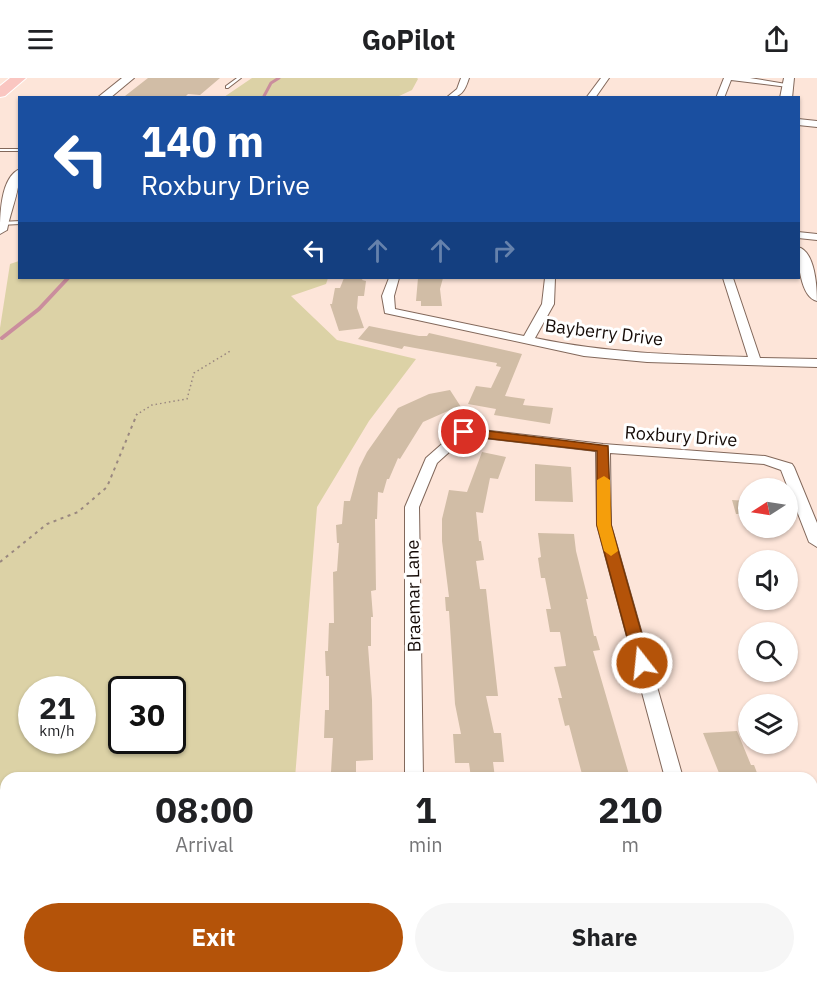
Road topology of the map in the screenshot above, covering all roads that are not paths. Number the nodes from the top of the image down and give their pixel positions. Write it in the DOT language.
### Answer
graph roads {
  1 [pos="19,78"];
  2 [pos="129,78"];
  3 [pos="239,78"];
  4 [pos="465,78"];
  5 [pos="604,78"];
  6 [pos="729,78"];
  7 [pos="789,82"];
  8 [pos="227,87"];
  9 [pos="0,93"];
  10 [pos="105,96"];
  11 [pos="453,96"];
  12 [pos="591,96"];
  13 [pos="721,96"];
  14 [pos="800,122"];
  15 [pos="817,124"];
  16 [pos="0,150"];
  17 [pos="18,150"];
  18 [pos="18,177"];
  19 [pos="18,223"];
  20 [pos="1,227"];
  21 [pos="800,235"];
  22 [pos="817,237"];
  23 [pos="800,256"];
  24 [pos="393,279"];
  25 [pos="550,279"];
  26 [pos="728,279"];
  27 [pos="817,296"];
  28 [pos="528,340"];
  29 [pos="755,361"];
  30 [pos="817,363"];
  31 [pos="464,432"];
  32 [pos="603,448"];
  33 [pos="817,542"];
  34 [pos="414,772"];
  35 [pos="672,772"];
  1 -- 9 [label="highway"];
  2 -- 10 [label="street"];
  3 -- 8 [label="lane"];
  4 -- 11 [label="street"];
  5 -- 12 [label="street"];
  6 -- 7 [label="street"];
  6 -- 13 [label="street"];
  14 -- 15 [label="street"];
  16 -- 17 [label="lane"];
  18 -- 20 [label="street"];
  19 -- 20 [label="lane"];
  21 -- 22 [label="street"];
  23 -- 27 [label="street"];
  24 -- 28 [label="street, Bayberry Drive"];
  25 -- 28 [label="street"];
  26 -- 29 [label="street"];
  28 -- 29 [label="street, Bayberry Drive"];
  29 -- 30 [label="street, Bayberry Drive"];
  31 -- 32 [label="street, Roxbury Drive"];
  31 -- 34 [label="street, Braemar Lane"];
  32 -- 33 [label="street, Roxbury Drive"];
  32 -- 35 [label="street"];
}
